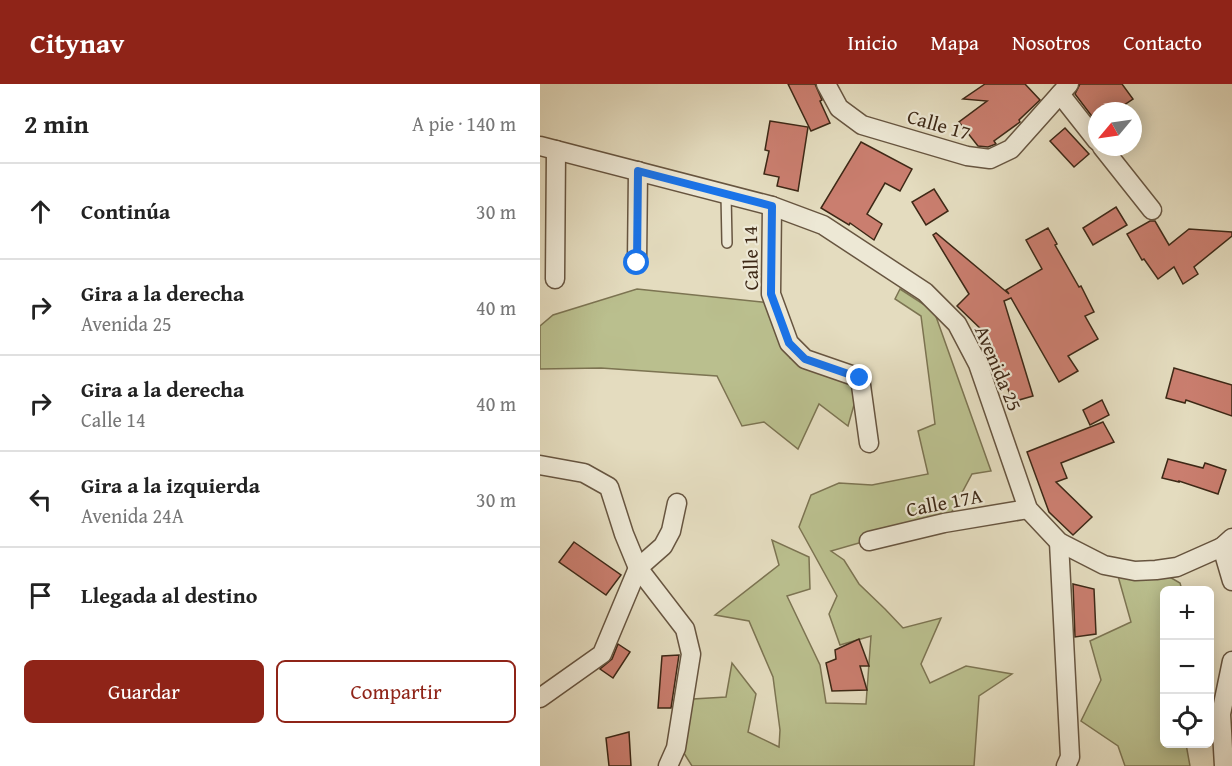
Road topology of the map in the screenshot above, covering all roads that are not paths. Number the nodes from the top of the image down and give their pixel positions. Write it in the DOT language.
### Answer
graph roads {
  1 [pos="826,84"];
  2 [pos="1064,89"];
  3 [pos="1088,127"];
  4 [pos="548,148"];
  5 [pos="1109,156"];
  6 [pos="638,171"];
  7 [pos="726,194"];
  8 [pos="772,206"];
  9 [pos="1152,210"];
  10 [pos="727,243"];
  11 [pos="637,263"];
  12 [pos="555,279"];
  13 [pos="869,443"];
  14 [pos="540,465"];
  15 [pos="677,503"];
  16 [pos="1028,509"];
  17 [pos="869,541"];
  18 [pos="1059,542"];
  19 [pos="1227,543"];
  20 [pos="638,568"];
  21 [pos="1232,581"];
  22 [pos="1232,661"];
  23 [pos="540,698"];
  24 [pos="668,766"];
  25 [pos="1066,766"];
  26 [pos="1224,766"];
  1 -- 2 [label="street, Calle 17"];
  2 -- 3 [label="street"];
  4 -- 6 [label="street, Avenida 25"];
  4 -- 12 [label="street"];
  5 -- 9 [label="street"];
  6 -- 7 [label="street, Avenida 25"];
  6 -- 11 [label="street"];
  7 -- 8 [label="street, Avenida 25"];
  7 -- 10 [label="lane"];
  8 -- 13 [label="street, Calle 14"];
  8 -- 16 [label="street, Avenida 25"];
  14 -- 20 [label="street"];
  15 -- 20 [label="street"];
  16 -- 17 [label="street, Calle 17A"];
  16 -- 18 [label="street, Avenida 25"];
  18 -- 19 [label="street, Avenida 25"];
  18 -- 25 [label="street"];
  19 -- 21 [label="street"];
  20 -- 23 [label="street"];
  20 -- 24 [label="street"];
  22 -- 26 [label="street"];
}
